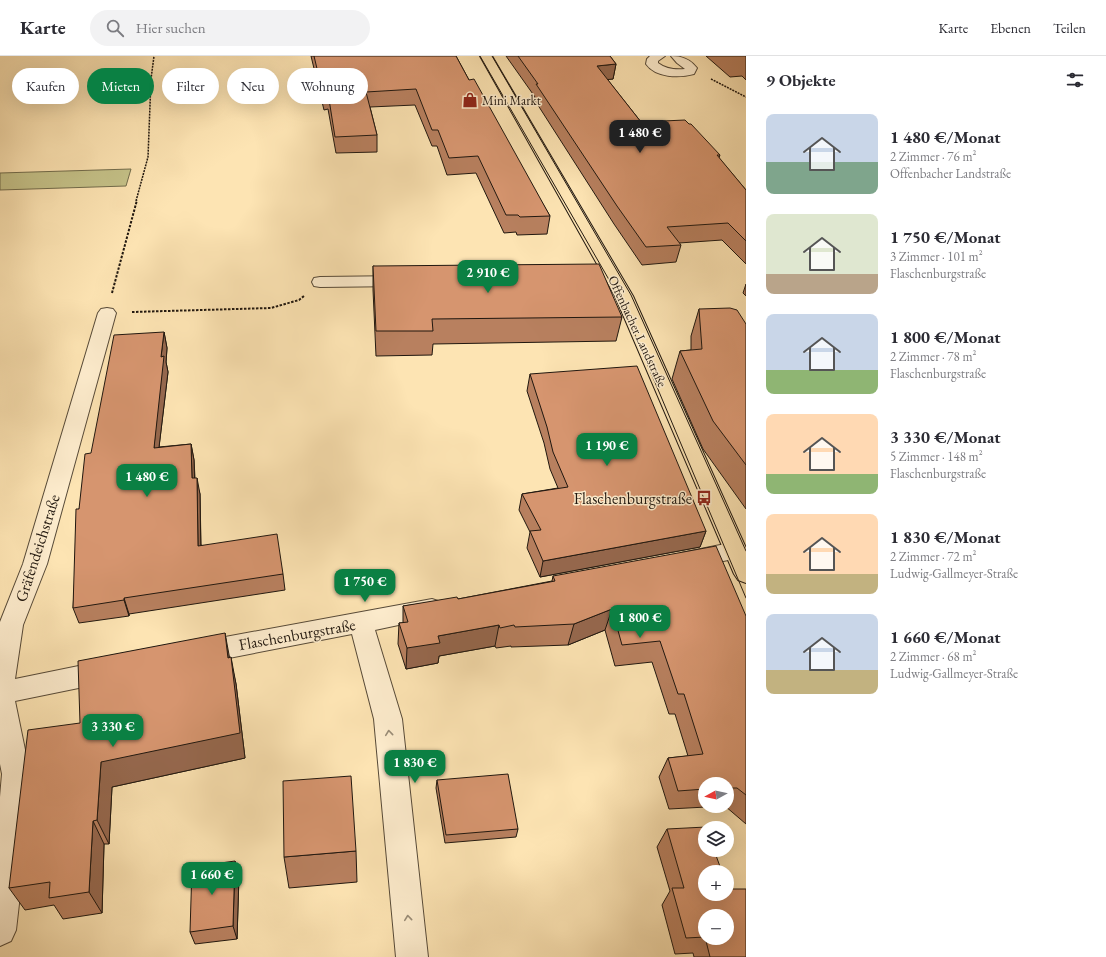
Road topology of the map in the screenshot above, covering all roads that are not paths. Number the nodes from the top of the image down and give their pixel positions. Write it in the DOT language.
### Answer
graph roads {
  1 [pos="486,56"];
  2 [pos="659,56"];
  3 [pos="677,56"];
  4 [pos="593,279"];
  5 [pos="614,279"];
  6 [pos="421,281"];
  7 [pos="320,282"];
  8 [pos="107,313"];
  9 [pos="736,551"];
  10 [pos="670,562"];
  11 [pos="746,574"];
  12 [pos="453,604"];
  13 [pos="361,622"];
  14 [pos="173,658"];
  15 [pos="126,668"];
  16 [pos="0,693"];
  17 [pos="0,930"];
  18 [pos="412,957"];
  1 -- 5 [label="main road, Offenbacher Landstraße"];
  2 -- 3 [label="street"];
  4 -- 5 [label="street"];
  5 -- 9 [label="main road, Offenbacher Landstraße"];
  6 -- 7 [label="street"];
  8 -- 16 [label="street, Gräfendeichstraße"];
  9 -- 10 [label="street"];
  9 -- 11 [label="main road, Offenbacher Landstraße"];
  12 -- 13 [label="street, Flaschenburgstraße"];
  13 -- 14 [label="street, Flaschenburgstraße"];
  18 -- 13 [label="street, one-way"];
  15 -- 16 [label="street"];
  16 -- 17 [label="street, Gräfendeichstraße"];
}
